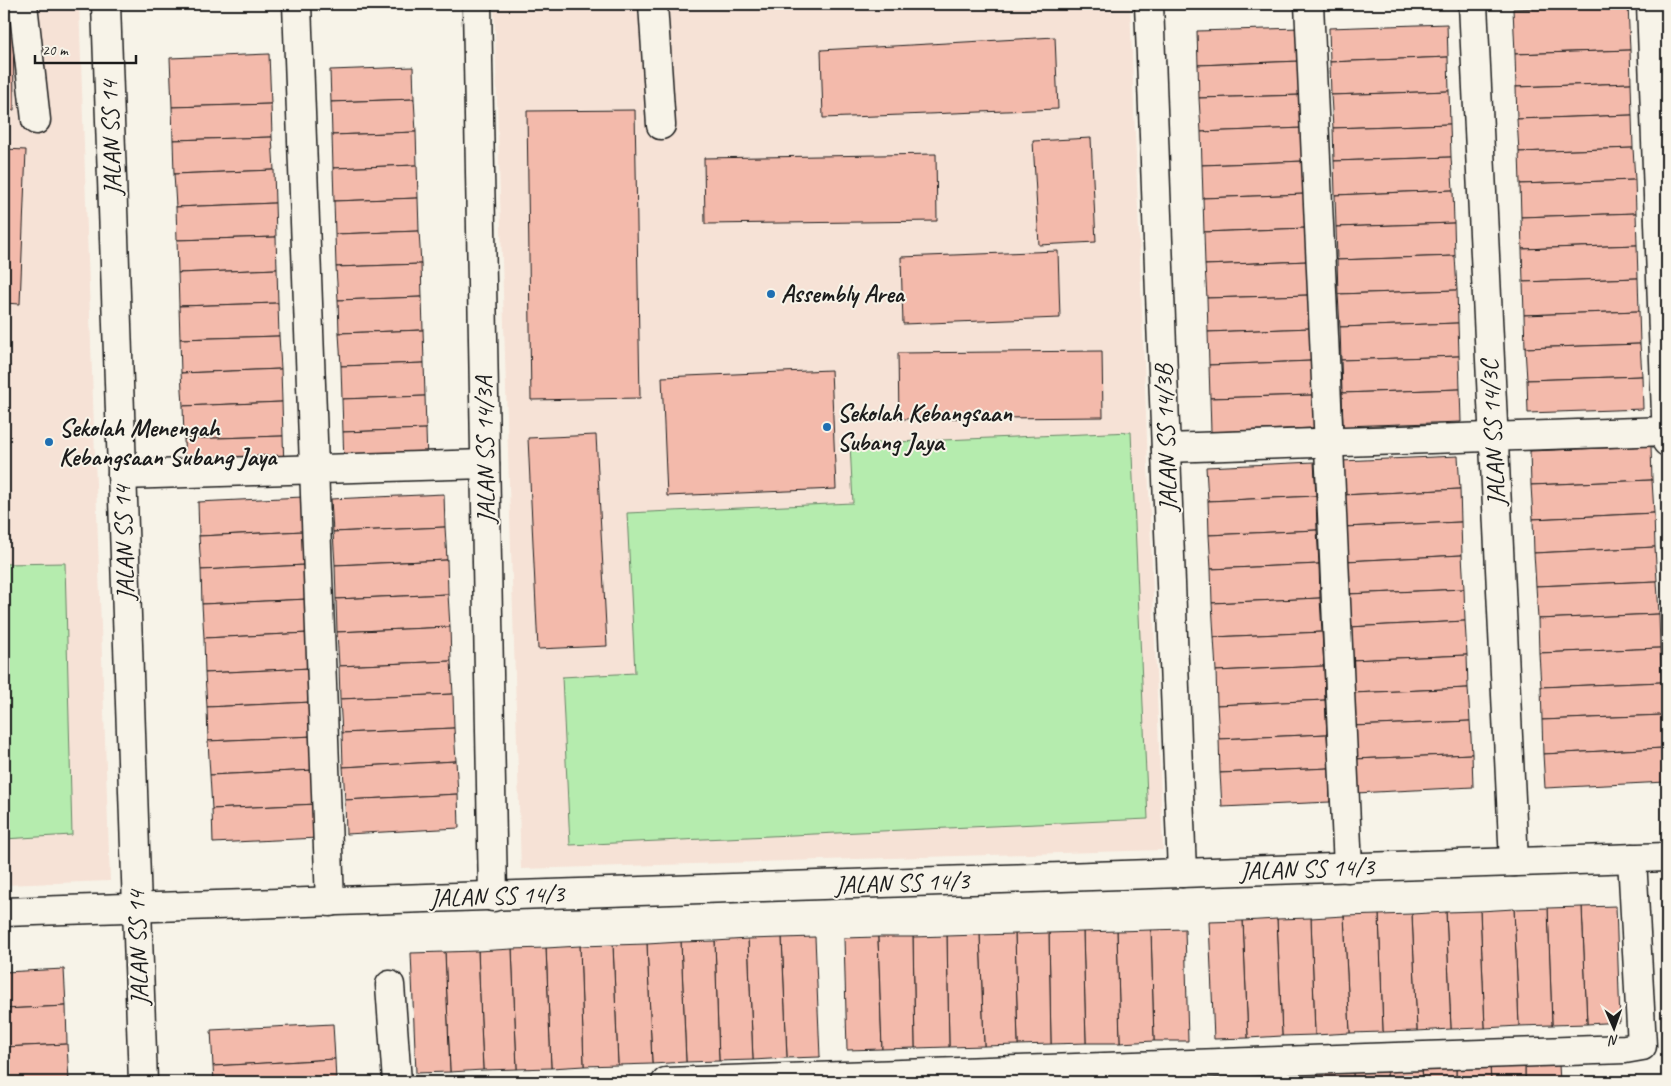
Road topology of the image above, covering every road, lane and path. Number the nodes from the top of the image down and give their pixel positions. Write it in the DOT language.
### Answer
graph roads {
  1 [pos="23,4"];
  2 [pos="106,4"];
  3 [pos="297,4"];
  4 [pos="477,4"];
  5 [pos="653,4"];
  6 [pos="1149,4"];
  7 [pos="1309,4"];
  8 [pos="1473,4"];
  9 [pos="1652,4"];
  10 [pos="36,120"];
  11 [pos="661,125"];
  12 [pos="1667,431"];
  13 [pos="1494,436"];
  14 [pos="1329,442"];
  15 [pos="1667,442"];
  16 [pos="1166,448"];
  17 [pos="485,464"];
  18 [pos="314,470"];
  19 [pos="122,475"];
  20 [pos="1667,857"];
  21 [pos="1632,858"];
  22 [pos="1514,862"];
  23 [pos="1348,868"];
  24 [pos="1182,873"];
  25 [pos="492,896"];
  26 [pos="330,902"];
  27 [pos="137,908"];
  28 [pos="4,912"];
  29 [pos="390,985"];
  30 [pos="142,1082"];
  31 [pos="398,1082"];
  32 [pos="666,1082"];
  1 -- 10 [label="street"];
  2 -- 19 [label="street, JALAN SS 14"];
  3 -- 18 [label="street"];
  4 -- 17 [label="street, JALAN SS 14/3A"];
  5 -- 11 [label="street"];
  6 -- 16 [label="street, JALAN SS 14/3B"];
  7 -- 14 [label="street"];
  8 -- 13 [label="street, JALAN SS 14/3C"];
  9 -- 12 [label="street"];
  12 -- 13 [label="street"];
  12 -- 15 [label="street"];
  13 -- 14 [label="street"];
  13 -- 22 [label="street, JALAN SS 14/3C"];
  14 -- 16 [label="street"];
  14 -- 23 [label="street"];
  16 -- 24 [label="street, JALAN SS 14/3B"];
  17 -- 18 [label="street"];
  17 -- 25 [label="street, JALAN SS 14/3A"];
  18 -- 19 [label="street"];
  18 -- 26 [label="street"];
  19 -- 27 [label="street, JALAN SS 14"];
  20 -- 21 [label="street, JALAN SS 14/3"];
  21 -- 22 [label="street, JALAN SS 14/3"];
  21 -- 32 [label="street"];
  22 -- 23 [label="street, JALAN SS 14/3"];
  23 -- 24 [label="street, JALAN SS 14/3"];
  24 -- 25 [label="street, JALAN SS 14/3"];
  25 -- 26 [label="street, JALAN SS 14/3"];
  26 -- 27 [label="street, JALAN SS 14/3"];
  27 -- 28 [label="street, JALAN SS 14/3"];
  27 -- 30 [label="street, JALAN SS 14"];
  29 -- 31 [label="street"];
}
